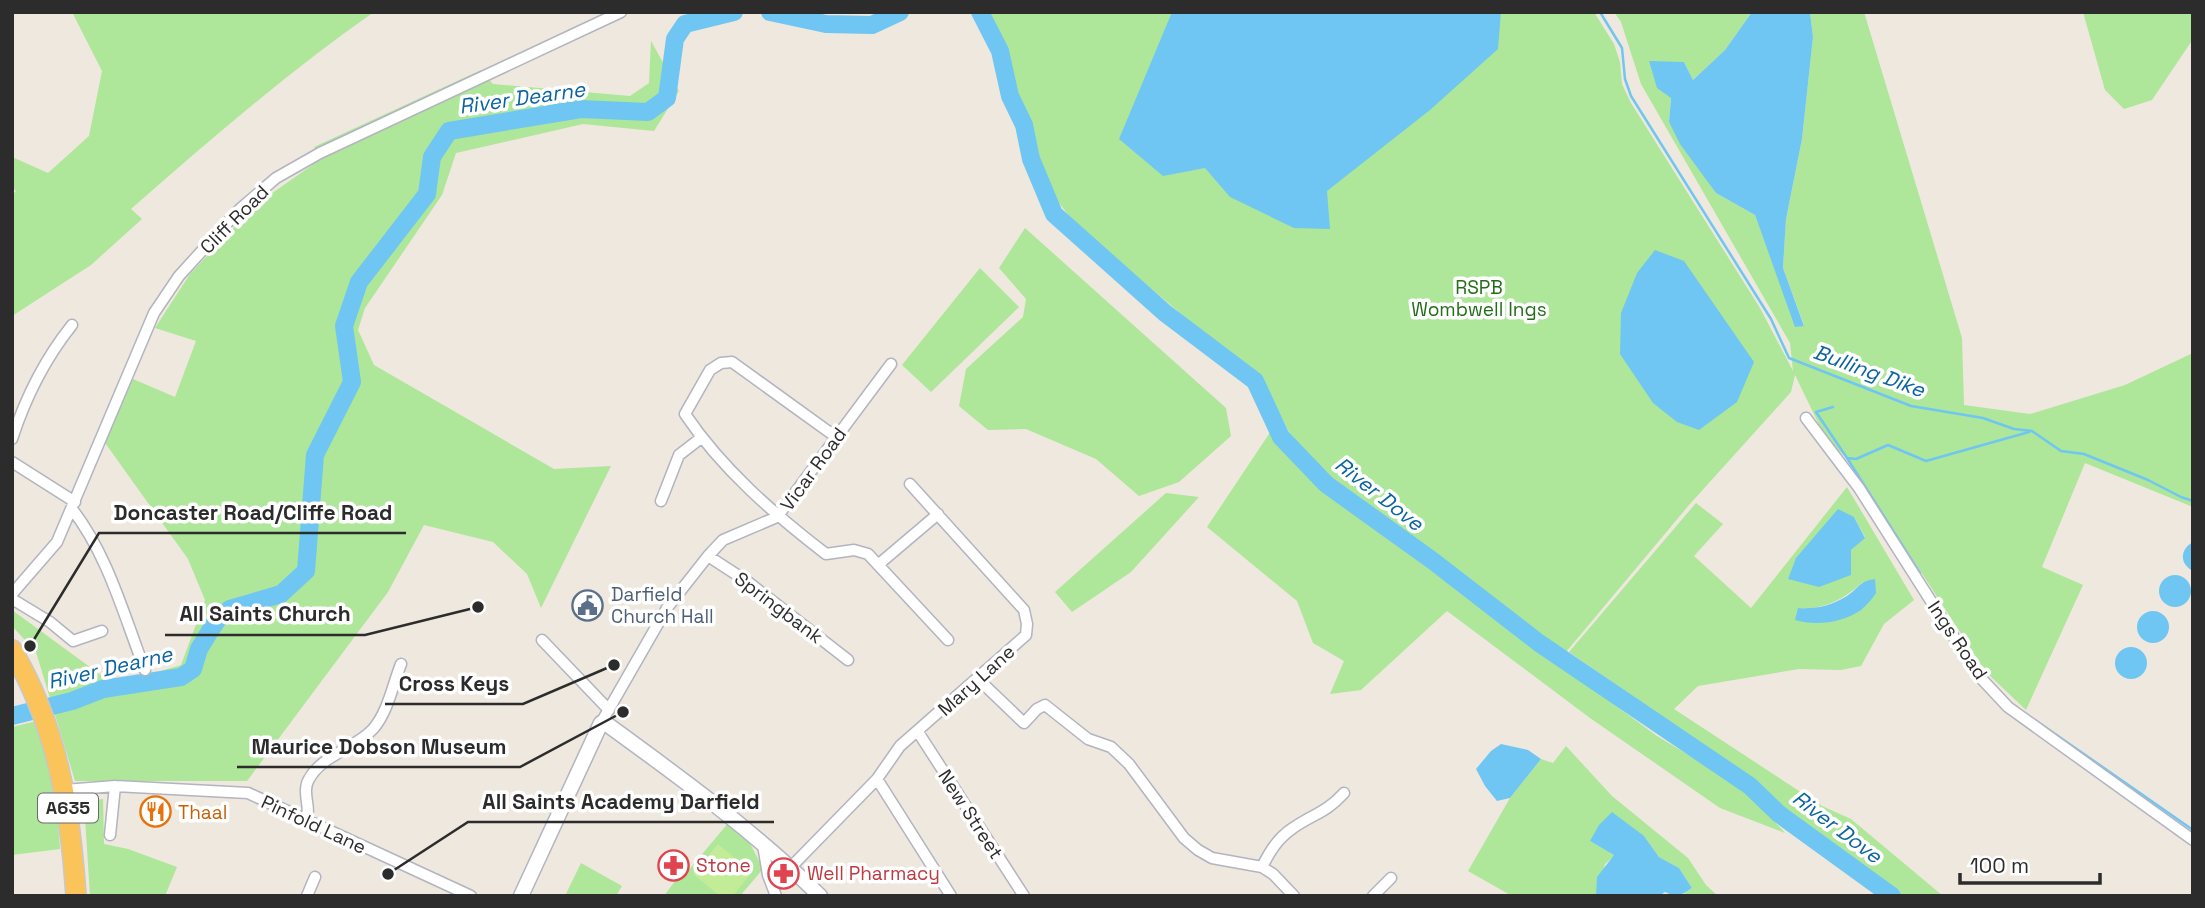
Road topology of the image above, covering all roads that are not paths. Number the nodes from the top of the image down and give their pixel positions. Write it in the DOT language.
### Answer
graph roads {
  1 [pos="621,12"];
  2 [pos="72,325"];
  3 [pos="891,364"];
  4 [pos="1806,418"];
  5 [pos="836,437"];
  6 [pos="701,438"];
  7 [pos="12,439"];
  8 [pos="12,462"];
  9 [pos="909,484"];
  10 [pos="661,500"];
  11 [pos="74,505"];
  12 [pos="938,514"];
  13 [pos="777,517"];
  14 [pos="708,556"];
  15 [pos="879,564"];
  16 [pos="12,596"];
  17 [pos="102,631"];
  18 [pos="542,640"];
  19 [pos="948,640"];
  20 [pos="12,650"];
  21 [pos="848,660"];
  22 [pos="401,664"];
  23 [pos="145,670"];
  24 [pos="977,678"];
  25 [pos="605,717"];
  26 [pos="918,732"];
  27 [pos="877,779"];
  28 [pos="115,786"];
  29 [pos="65,790"];
  30 [pos="1344,793"];
  31 [pos="306,821"];
  32 [pos="110,835"];
  33 [pos="2193,840"];
  34 [pos="763,845"];
  35 [pos="791,867"];
  36 [pos="1262,867"];
  37 [pos="315,877"];
  38 [pos="1391,878"];
  39 [pos="76,896"];
  40 [pos="307,896"];
  41 [pos="471,896"];
  42 [pos="521,896"];
  43 [pos="776,896"];
  44 [pos="820,896"];
  45 [pos="951,896"];
  46 [pos="1024,896"];
  47 [pos="1294,896"];
  48 [pos="1373,896"];
  1 -- 11 [label="street, Cliff Road"];
  2 -- 7 [label="street"];
  3 -- 5 [label="street, Vicar Road"];
  4 -- 33 [label="street, Ings Road"];
  5 -- 6 [label="street"];
  5 -- 13 [label="street, Vicar Road"];
  6 -- 10 [label="street"];
  6 -- 13 [label="street"];
  8 -- 11 [label="street"];
  9 -- 12 [label="street"];
  11 -- 16 [label="street, Cliff Road"];
  11 -- 23 [label="street"];
  12 -- 15 [label="street"];
  12 -- 24 [label="street, Mary Lane"];
  13 -- 14 [label="street, Vicar Road"];
  13 -- 15 [label="street"];
  14 -- 21 [label="street, Springbank"];
  14 -- 25 [label="street, Vicar Road"];
  15 -- 19 [label="street"];
  16 -- 17 [label="street"];
  18 -- 25 [label="street"];
  20 -- 29 [label="highway, A635"];
  22 -- 31 [label="street"];
  24 -- 26 [label="street, Mary Lane"];
  24 -- 36 [label="street"];
  25 -- 34 [label="street"];
  25 -- 42 [label="street"];
  26 -- 27 [label="street, Mary Lane"];
  26 -- 46 [label="street, New Street"];
  27 -- 35 [label="street, Mary Lane"];
  27 -- 45 [label="street"];
  28 -- 29 [label="street, Pinfold Lane"];
  28 -- 31 [label="street, Pinfold Lane"];
  28 -- 32 [label="street"];
  29 -- 39 [label="highway, A635"];
  30 -- 36 [label="street"];
  31 -- 41 [label="street, Pinfold Lane"];
  34 -- 35 [label="street"];
  34 -- 43 [label="street"];
  35 -- 44 [label="street"];
  36 -- 47 [label="street"];
  37 -- 40 [label="street"];
  38 -- 48 [label="street"];
}
